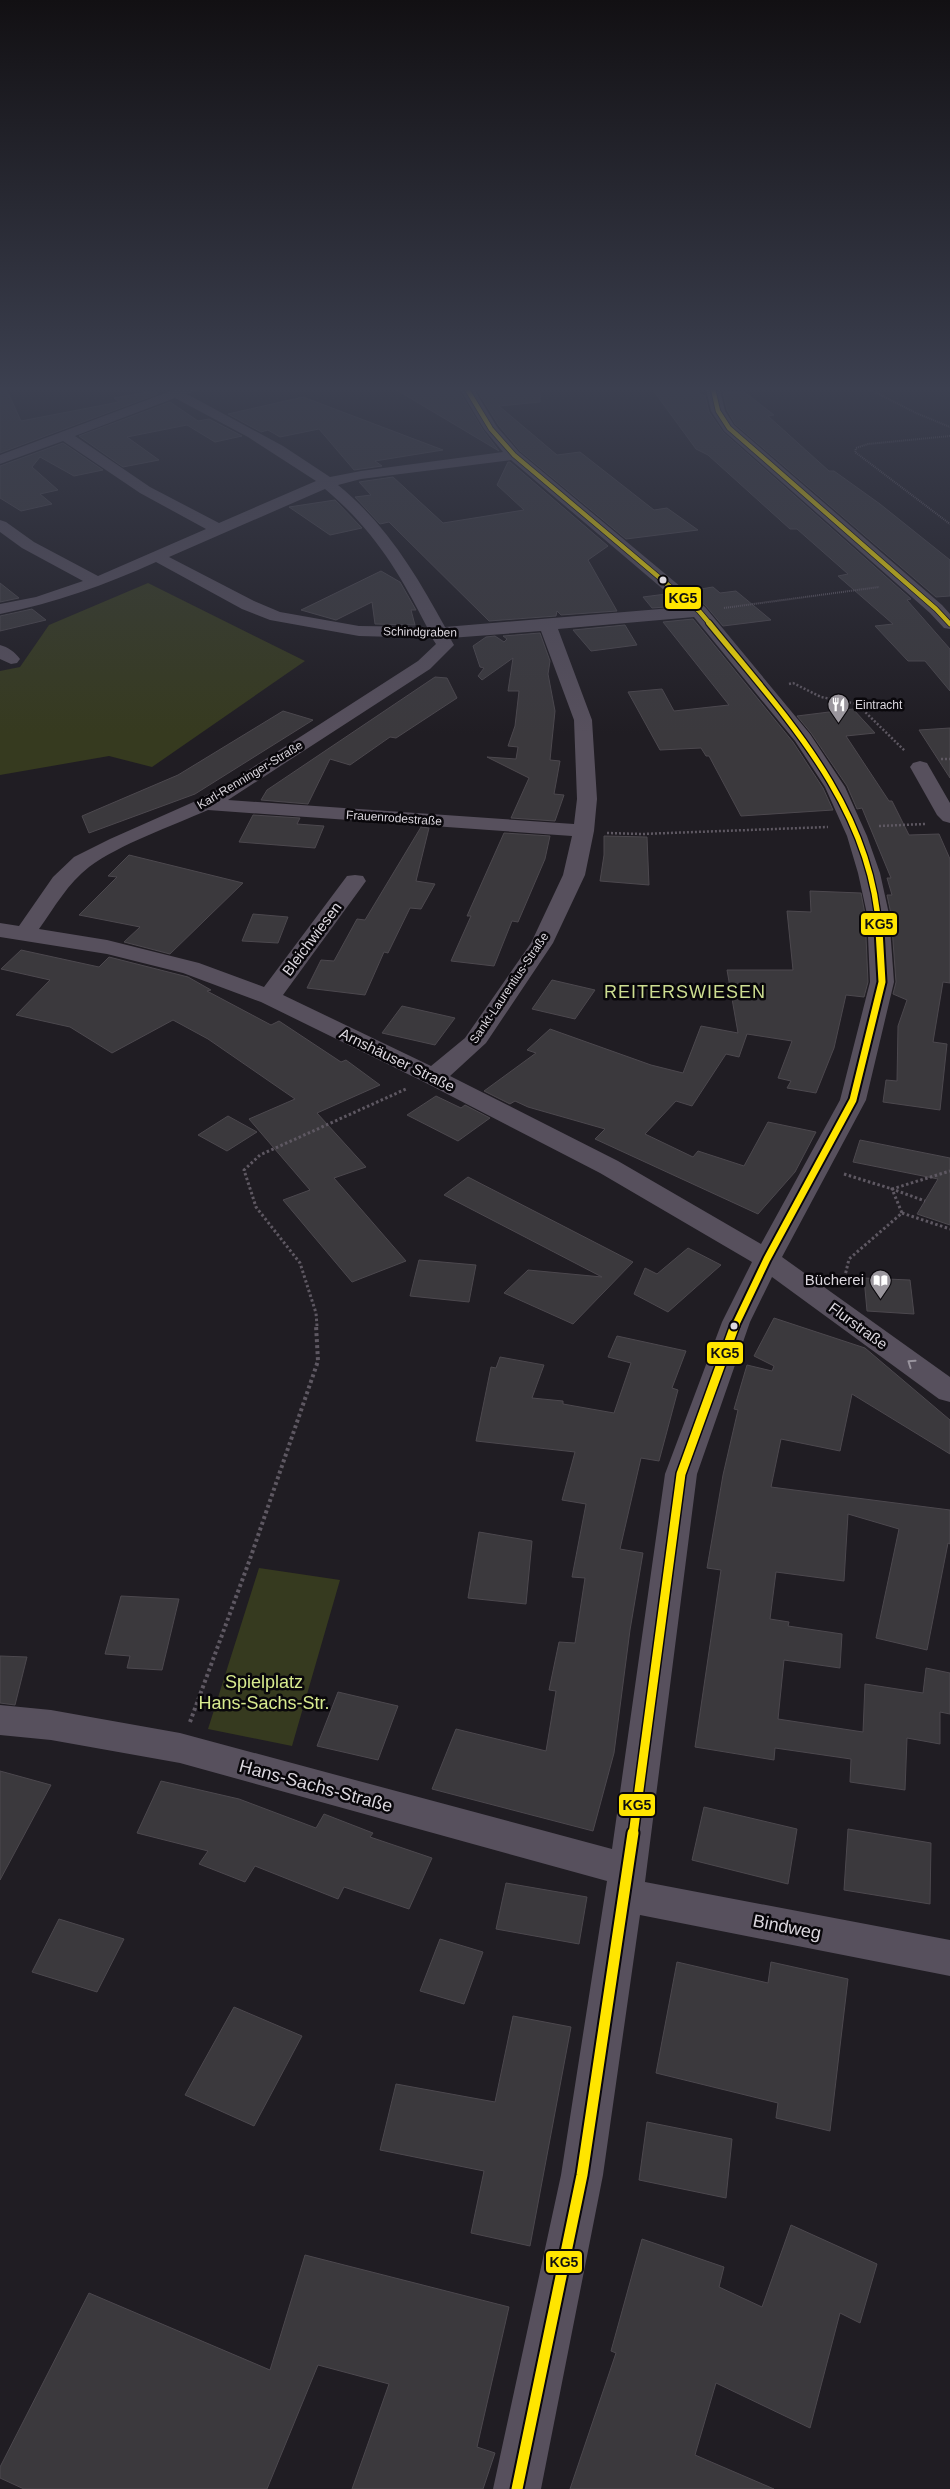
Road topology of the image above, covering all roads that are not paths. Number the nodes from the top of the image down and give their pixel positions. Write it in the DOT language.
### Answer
graph roads {
  1 [pos="168,502"];
  2 [pos="280,502"];
  3 [pos="349,502"];
  4 [pos="570,502"];
  5 [pos="814,502"];
  6 [pos="0,525"];
  7 [pos="218,529"];
  8 [pos="156,556"];
  9 [pos="97,582"];
  10 [pos="0,609"];
  11 [pos="699,611"];
  12 [pos="950,624"];
  13 [pos="548,626"];
  14 [pos="438,631"];
  15 [pos="920,767"];
  16 [pos="205,804"];
  17 [pos="950,817"];
  18 [pos="584,832"];
  19 [pos="355,881"];
  20 [pos="0,930"];
  21 [pos="25,933"];
  22 [pos="269,997"];
  23 [pos="433,1077"];
  24 [pos="767,1259"];
  25 [pos="950,1392"];
  26 [pos="0,1720"];
  27 [pos="626,1882"];
  28 [pos="950,1958"];
  29 [pos="517,2489"];
  1 -- 7 [label="street"];
  2 -- 7 [label="street"];
  3 -- 14 [label="street"];
  4 -- 11 [label="street"];
  5 -- 12 [label="street"];
  6 -- 9 [label="street"];
  7 -- 8 [label="street"];
  8 -- 9 [label="street"];
  8 -- 14 [label="street, Schindgraben"];
  9 -- 10 [label="street"];
  11 -- 13 [label="street, Schindgraben"];
  11 -- 24 [label="street"];
  13 -- 14 [label="street, Schindgraben"];
  13 -- 18 [label="street, Sankt-Laurentius-Straße"];
  14 -- 16 [label="street, Karl-Renninger-Straße"];
  15 -- 17 [label="street"];
  16 -- 18 [label="street, Frauenrodestraße"];
  16 -- 21 [label="street, Karl-Renninger-Straße"];
  18 -- 23 [label="street, Sankt-Laurentius-Straße"];
  19 -- 22 [label="street, Bleichwiesen"];
  20 -- 21 [label="street, Arnshäuser Straße"];
  21 -- 22 [label="street, Arnshäuser Straße"];
  22 -- 23 [label="street, Arnshäuser Straße"];
  23 -- 24 [label="street, Arnshäuser Straße"];
  25 -- 24 [label="street, Flurstraße, one-way"];
  24 -- 27 [label="street"];
  26 -- 27 [label="street, Hans-Sachs-Straße"];
  27 -- 28 [label="street, Bindweg"];
  27 -- 29 [label="street"];
}
